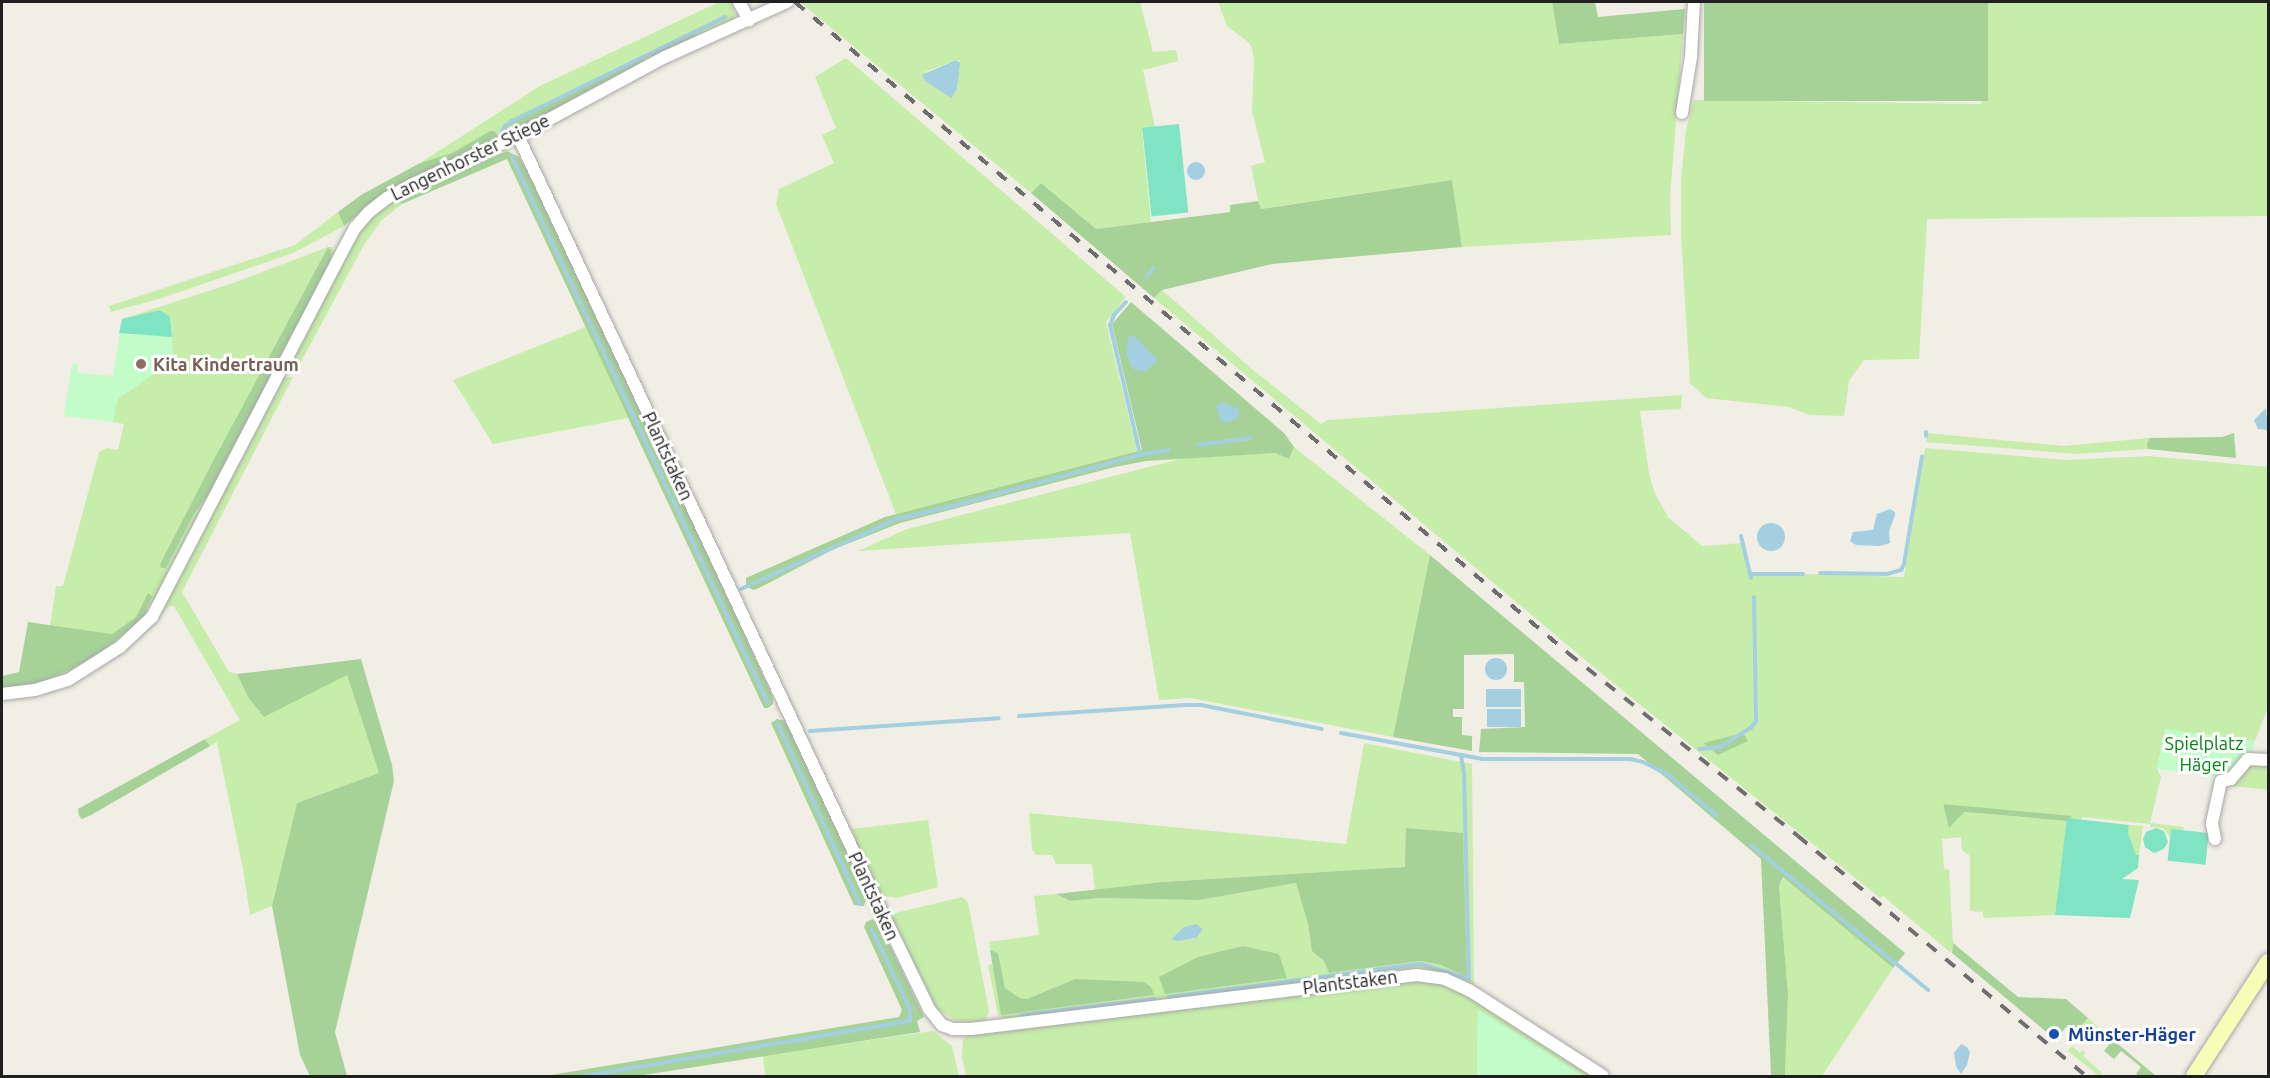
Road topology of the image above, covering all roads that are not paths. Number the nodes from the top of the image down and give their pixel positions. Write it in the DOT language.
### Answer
graph roads {
  1 [pos="739,2"];
  2 [pos="787,2"];
  3 [pos="1695,2"];
  4 [pos="749,20"];
  5 [pos="1682,113"];
  6 [pos="518,136"];
  7 [pos="2,694"];
  8 [pos="2268,760"];
  9 [pos="2215,839"];
  10 [pos="2268,962"];
  11 [pos="1603,1077"];
  12 [pos="2194,1077"];
  1 -- 4 [label="street"];
  2 -- 4 [label="street, Langenhorster Stiege"];
  3 -- 5 [label="street"];
  4 -- 6 [label="street, Langenhorster Stiege"];
  6 -- 7 [label="street, Langenhorster Stiege"];
  6 -- 11 [label="street, Plantstaken"];
  8 -- 9 [label="street"];
  10 -- 12 [label="main road"];
}
